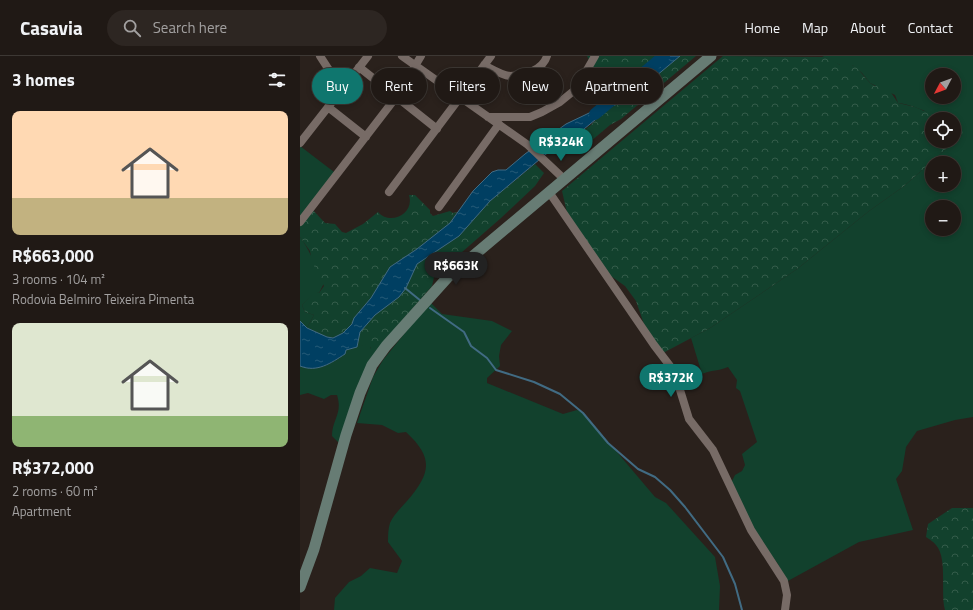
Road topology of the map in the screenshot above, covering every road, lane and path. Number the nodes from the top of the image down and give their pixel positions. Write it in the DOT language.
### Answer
graph roads {
  1 [pos="320,56"];
  2 [pos="368,56"];
  3 [pos="402,56"];
  4 [pos="421,56"];
  5 [pos="491,56"];
  6 [pos="548,56"];
  7 [pos="595,56"];
  8 [pos="711,56"];
  9 [pos="414,65"];
  10 [pos="484,65"];
  11 [pos="359,67"];
  12 [pos="328,68"];
  13 [pos="412,68"];
  14 [pos="482,68"];
  15 [pos="371,76"];
  16 [pos="435,80"];
  17 [pos="330,104"];
  18 [pos="391,104"];
  19 [pos="407,104"];
  20 [pos="455,104"];
  21 [pos="470,104"];
  22 [pos="328,107"];
  23 [pos="488,116"];
  24 [pos="498,124"];
  25 [pos="437,129"];
  26 [pos="366,136"];
  27 [pos="300,143"];
  28 [pos="564,179"];
  29 [pos="389,192"];
  30 [pos="549,192"];
  31 [pos="438,207"];
  32 [pos="300,222"];
  33 [pos="300,587"];
  34 [pos="785,610"];
  1 -- 12 [label="street"];
  2 -- 11 [label="street"];
  3 -- 9 [label="street"];
  4 -- 9 [label="street"];
  5 -- 10 [label="street"];
  6 -- 10 [label="street"];
  7 -- 23 [label="street"];
  8 -- 28 [label="main road"];
  9 -- 13 [label="street"];
  9 -- 16 [label="street"];
  10 -- 14 [label="street"];
  11 -- 15 [label="street"];
  17 -- 22 [label="street"];
  18 -- 26 [label="street"];
  19 -- 25 [label="street"];
  20 -- 25 [label="street"];
  21 -- 23 [label="street"];
  22 -- 26 [label="street"];
  22 -- 27 [label="street"];
  23 -- 24 [label="street"];
  24 -- 28 [label="street"];
  24 -- 31 [label="street"];
  25 -- 29 [label="street"];
  26 -- 32 [label="street"];
  28 -- 30 [label="main road"];
  30 -- 33 [label="main road"];
  30 -- 34 [label="street"];
}
